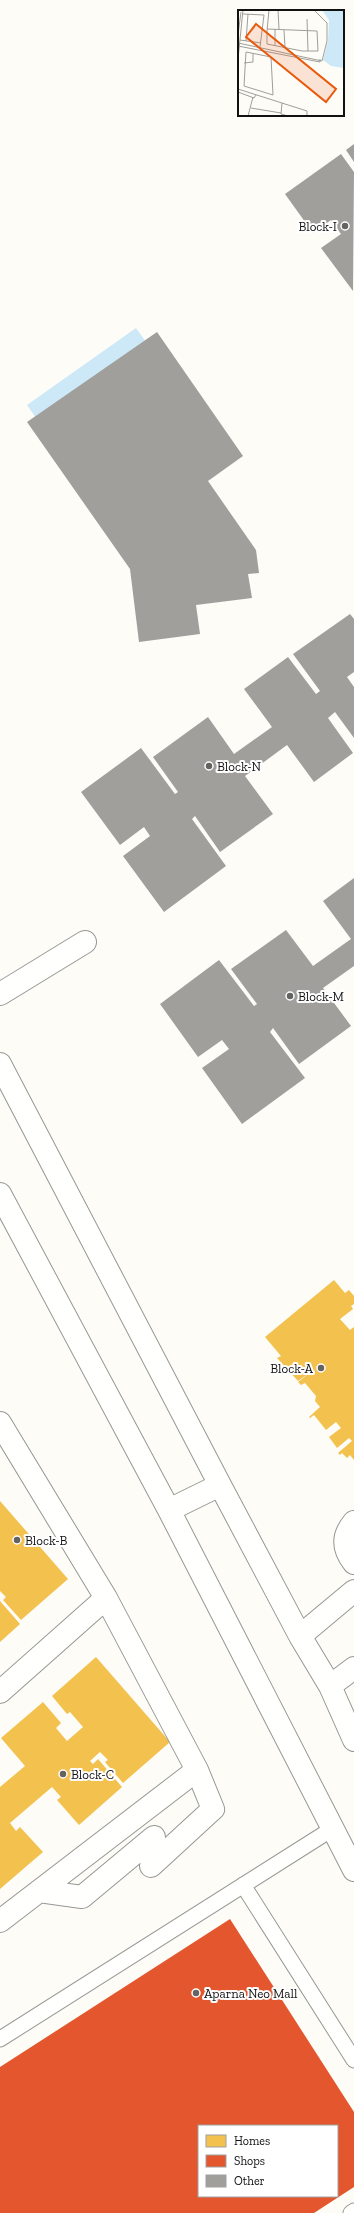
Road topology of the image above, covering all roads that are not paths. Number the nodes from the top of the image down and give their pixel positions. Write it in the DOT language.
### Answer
graph roads {
  1 [pos="85,942"];
  2 [pos="0,994"];
  3 [pos="0,1064"];
  4 [pos="3,1204"];
  5 [pos="1,1426"];
  6 [pos="220,1485"];
  7 [pos="169,1510"];
  8 [pos="354,1522"];
  9 [pos="354,1563"];
  10 [pos="354,1591"];
  11 [pos="106,1598"];
  12 [pos="300,1636"];
  13 [pos="354,1668"];
  14 [pos="330,1686"];
  15 [pos="0,1692"];
  16 [pos="354,1740"];
  17 [pos="197,1770"];
  18 [pos="332,1829"];
  19 [pos="154,1837"];
  20 [pos="151,1866"];
  21 [pos="354,1870"];
  22 [pos="243,1885"];
  23 [pos="40,1891"];
  24 [pos="0,1921"];
  25 [pos="0,2039"];
  26 [pos="354,2060"];
  27 [pos="354,2211"];
  28 [pos="351,2213"];
  1 -- 2 [label="street"];
  3 -- 6 [label="street"];
  4 -- 7 [label="street"];
  5 -- 11 [label="street"];
  6 -- 7 [label="street"];
  6 -- 12 [label="street"];
  7 -- 18 [label="street"];
  8 -- 9 [label="street"];
  10 -- 12 [label="street"];
  11 -- 15 [label="street"];
  11 -- 17 [label="street"];
  12 -- 14 [label="street"];
  13 -- 14 [label="street"];
  14 -- 16 [label="street"];
  17 -- 20 [label="street"];
  17 -- 23 [label="street"];
  18 -- 21 [label="street"];
  18 -- 22 [label="lane"];
  19 -- 23 [label="street"];
  22 -- 25 [label="lane"];
  22 -- 26 [label="lane"];
  23 -- 24 [label="street"];
  27 -- 28 [label="lane"];
}
